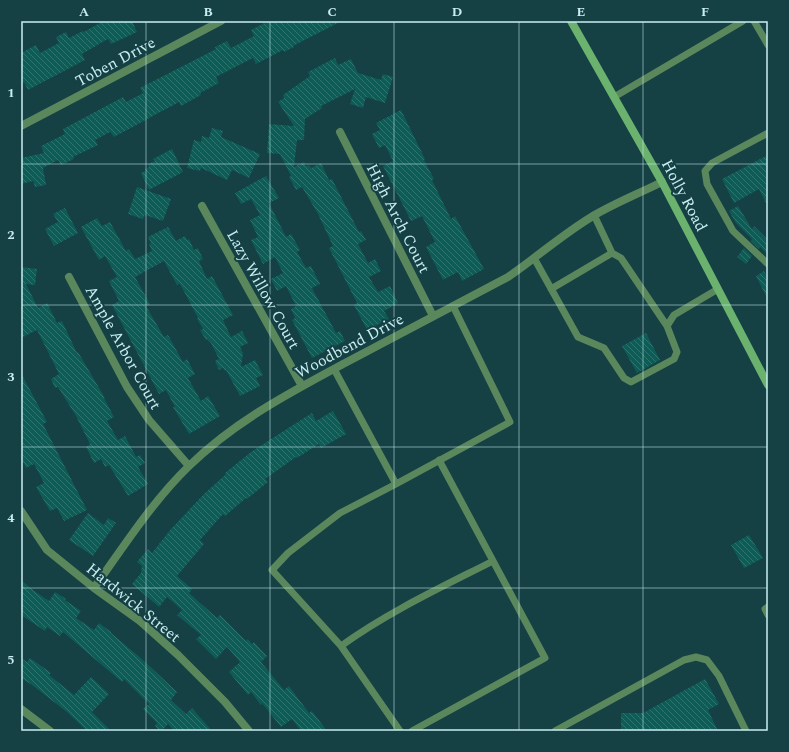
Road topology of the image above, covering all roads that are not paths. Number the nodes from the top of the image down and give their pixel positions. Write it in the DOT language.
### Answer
graph roads {
  1 [pos="221,21"];
  2 [pos="571,21"];
  3 [pos="743,21"];
  4 [pos="754,21"];
  5 [pos="768,45"];
  6 [pos="614,97"];
  7 [pos="21,126"];
  8 [pos="340,132"];
  9 [pos="768,133"];
  10 [pos="662,182"];
  11 [pos="202,206"];
  12 [pos="594,215"];
  13 [pos="612,252"];
  14 [pos="534,258"];
  15 [pos="768,264"];
  16 [pos="69,277"];
  17 [pos="551,289"];
  18 [pos="718,289"];
  19 [pos="453,306"];
  20 [pos="433,316"];
  21 [pos="667,326"];
  22 [pos="334,369"];
  23 [pos="768,385"];
  24 [pos="302,386"];
  25 [pos="440,460"];
  26 [pos="189,466"];
  27 [pos="396,484"];
  28 [pos="21,511"];
  29 [pos="493,561"];
  30 [pos="94,588"];
  31 [pos="768,607"];
  32 [pos="768,615"];
  33 [pos="340,646"];
  34 [pos="21,709"];
  35 [pos="50,731"];
  36 [pos="249,731"];
  37 [pos="400,731"];
  38 [pos="412,731"];
  39 [pos="554,731"];
  40 [pos="746,731"];
  1 -- 7 [label="street, Toben Drive"];
  2 -- 6 [label="main road, Holly Road"];
  3 -- 6 [label="lane"];
  4 -- 5 [label="lane"];
  6 -- 10 [label="main road, Holly Road"];
  8 -- 20 [label="street, High Arch Court"];
  9 -- 15 [label="lane"];
  10 -- 12 [label="street, Woodbend Drive"];
  10 -- 18 [label="main road, Holly Road"];
  11 -- 24 [label="street, Lazy Willow Court"];
  12 -- 13 [label="lane"];
  12 -- 14 [label="street, Woodbend Drive"];
  13 -- 17 [label="lane"];
  13 -- 21 [label="lane"];
  14 -- 17 [label="lane"];
  14 -- 19 [label="street, Woodbend Drive"];
  16 -- 26 [label="street, Ample Arbor Court"];
  17 -- 21 [label="lane"];
  18 -- 21 [label="lane"];
  18 -- 23 [label="main road, Holly Road"];
  19 -- 20 [label="street, Woodbend Drive"];
  19 -- 25 [label="lane"];
  20 -- 22 [label="street, Woodbend Drive"];
  22 -- 24 [label="street, Woodbend Drive"];
  22 -- 27 [label="lane"];
  24 -- 26 [label="street, Woodbend Drive"];
  25 -- 27 [label="lane"];
  25 -- 29 [label="lane"];
  26 -- 30 [label="street, Woodbend Drive"];
  27 -- 33 [label="lane"];
  28 -- 30 [label="street, Hardwick Street"];
  29 -- 33 [label="lane"];
  29 -- 38 [label="lane"];
  30 -- 36 [label="street, Hardwick Street"];
  31 -- 32 [label="lane"];
  33 -- 37 [label="lane"];
  34 -- 35 [label="street"];
  39 -- 40 [label="lane"];
}
